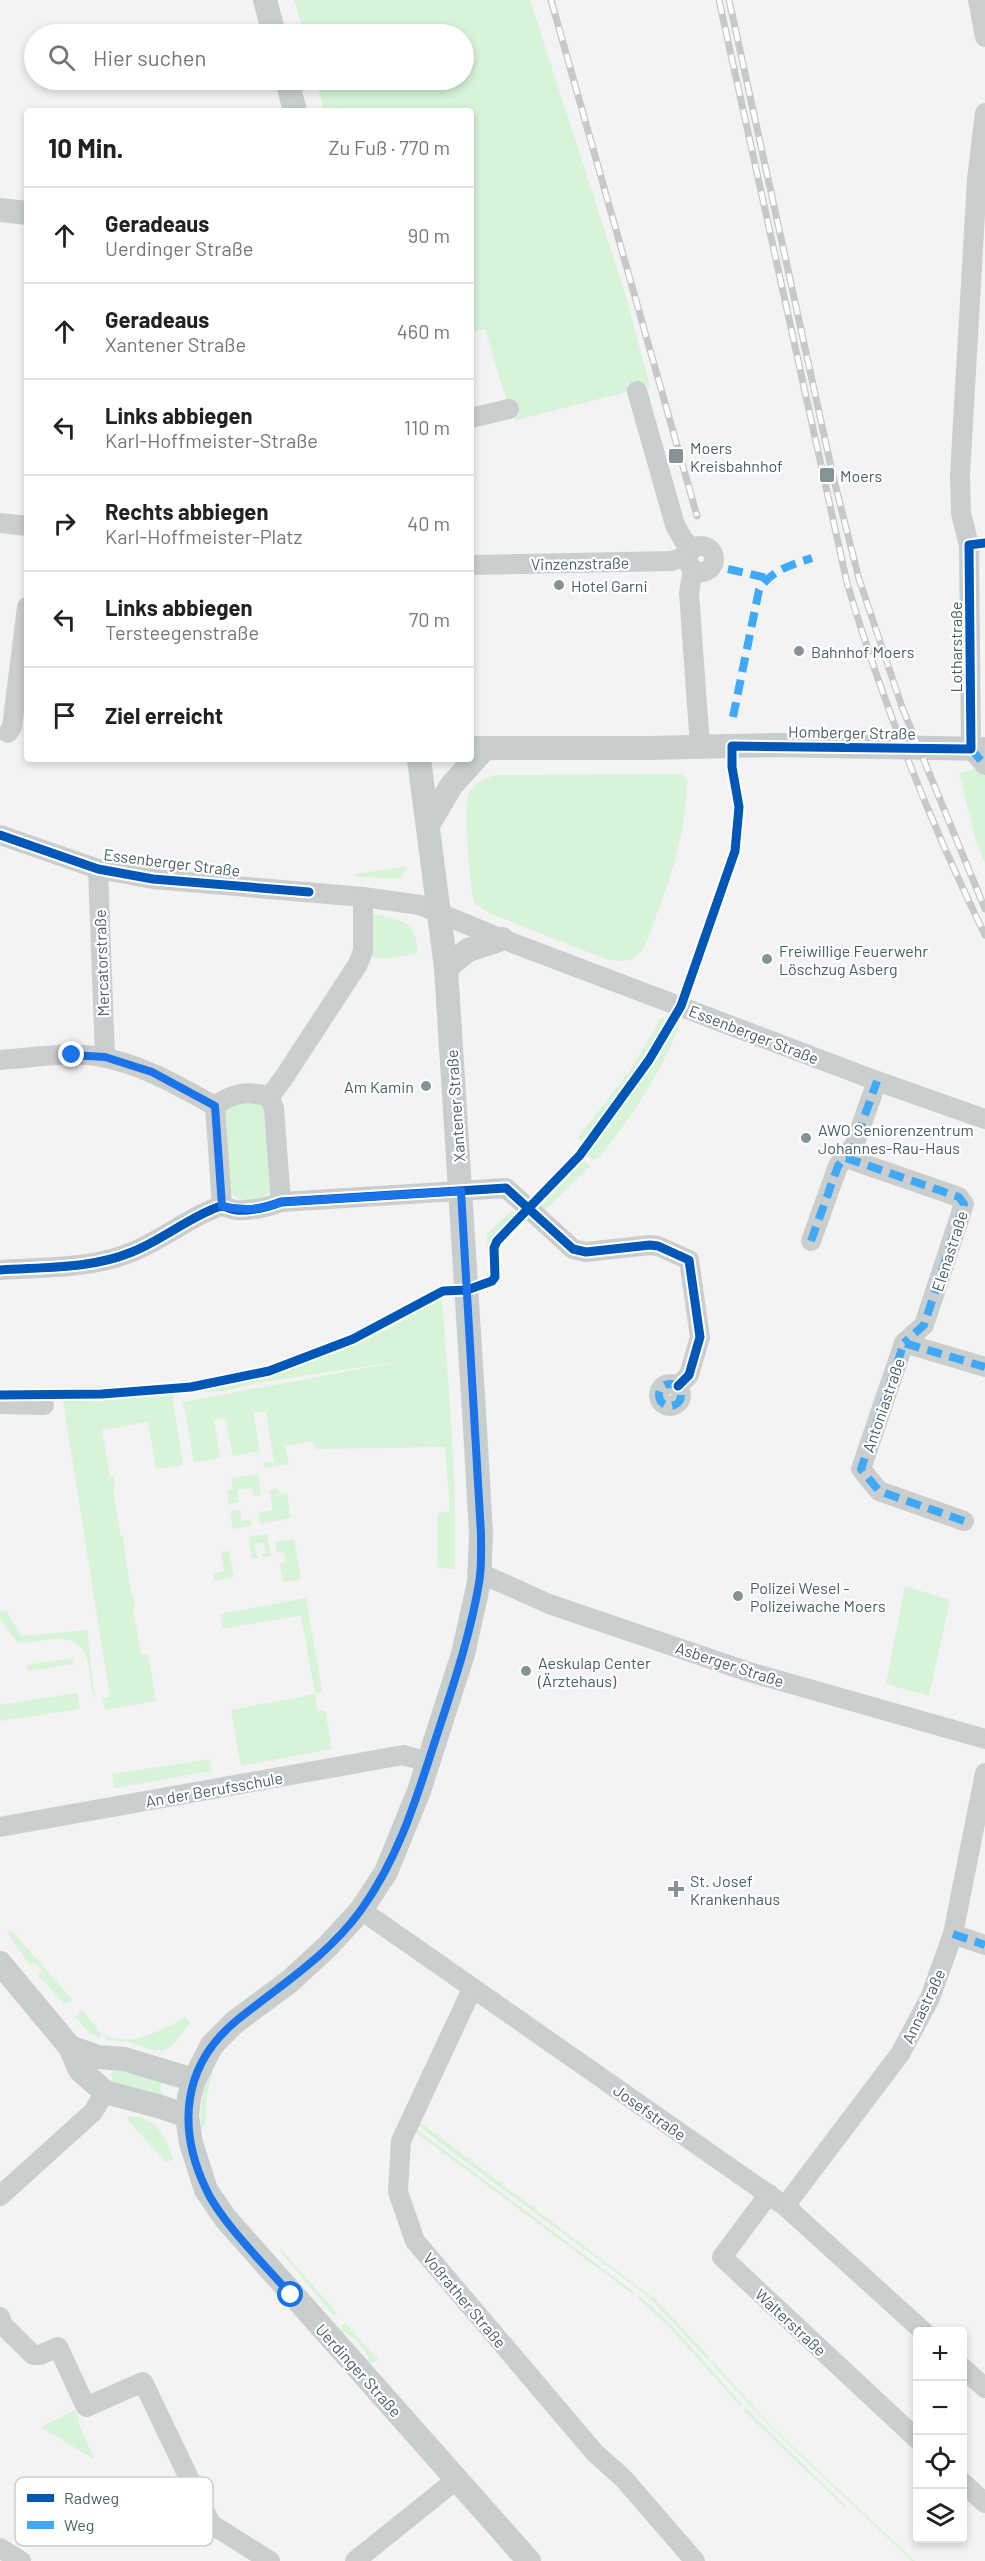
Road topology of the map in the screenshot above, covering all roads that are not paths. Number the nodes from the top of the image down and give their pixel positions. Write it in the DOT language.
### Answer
graph roads {
  1 [pos="265,0"];
  2 [pos="978,0"];
  3 [pos="271,24"];
  4 [pos="985,37"];
  5 [pos="289,90"];
  6 [pos="294,108"];
  7 [pos="985,119"];
  8 [pos="0,210"];
  9 [pos="24,213"];
  10 [pos="637,391"];
  11 [pos="509,409"];
  12 [pos="474,417"];
  13 [pos="0,523"];
  14 [pos="24,526"];
  15 [pos="977,544"];
  16 [pos="691,558"];
  17 [pos="474,565"];
  18 [pos="24,630"];
  19 [pos="12,736"];
  20 [pos="475,746"];
  21 [pos="700,747"];
  22 [pos="980,754"];
  23 [pos="420,762"];
  24 [pos="465,762"];
  25 [pos="428,825"];
  26 [pos="0,835"];
  27 [pos="98,869"];
  28 [pos="363,897"];
  29 [pos="440,913"];
  30 [pos="502,939"];
  31 [pos="446,968"];
  32 [pos="105,1057"];
  33 [pos="0,1060"];
  34 [pos="877,1081"];
  35 [pos="269,1097"];
  36 [pos="215,1106"];
  37 [pos="985,1119"];
  38 [pos="846,1158"];
  39 [pos="461,1191"];
  40 [pos="281,1202"];
  41 [pos="222,1206"];
  42 [pos="811,1241"];
  43 [pos="0,1270"];
  44 [pos="904,1343"];
  45 [pos="985,1367"];
  46 [pos="678,1386"];
  47 [pos="0,1404"];
  48 [pos="44,1404"];
  49 [pos="964,1521"];
  50 [pos="480,1573"];
  51 [pos="985,1739"];
  52 [pos="428,1762"];
  53 [pos="985,1773"];
  54 [pos="0,1827"];
  55 [pos="361,1910"];
  56 [pos="953,1934"];
  57 [pos="985,1945"];
  58 [pos="0,1963"];
  59 [pos="472,1989"];
  60 [pos="70,2047"];
  61 [pos="108,2060"];
  62 [pos="194,2080"];
  63 [pos="105,2092"];
  64 [pos="188,2116"];
  65 [pos="0,2196"];
  66 [pos="777,2200"];
  67 [pos="0,2317"];
  68 [pos="920,2327"];
  69 [pos="967,2371"];
  70 [pos="985,2388"];
  71 [pos="913,2435"];
  72 [pos="188,2477"];
  73 [pos="457,2479"];
  74 [pos="967,2486"];
  75 [pos="985,2503"];
  76 [pos="213,2525"];
  77 [pos="0,2548"];
  78 [pos="21,2561"];
  79 [pos="270,2561"];
  80 [pos="355,2561"];
  81 [pos="529,2561"];
  82 [pos="695,2561"];
  1 -- 3 [label="main road"];
  2 -- 4 [label="street"];
  5 -- 6 [label="main road"];
  7 -- 15 [label="street, Lotharstraße"];
  8 -- 9 [label="main road"];
  10 -- 16 [label="street"];
  11 -- 12 [label="street"];
  13 -- 14 [label="street"];
  15 -- 22 [label="street, Lotharstraße"];
  16 -- 17 [label="street, Vinzenzstraße"];
  16 -- 21 [label="street"];
  18 -- 19 [label="street"];
  20 -- 21 [label="main road, Homberger Straße"];
  21 -- 22 [label="main road, Homberger Straße"];
  23 -- 25 [label="main road, Xantener Straße"];
  24 -- 25 [label="main road"];
  25 -- 29 [label="main road, Xantener Straße"];
  26 -- 27 [label="street, Essenberger Straße"];
  27 -- 28 [label="street, Essenberger Straße"];
  27 -- 32 [label="street, Mercatorstraße"];
  28 -- 29 [label="street, Essenberger Straße"];
  28 -- 35 [label="street"];
  29 -- 30 [label="street, Essenberger Straße"];
  29 -- 31 [label="main road, Xantener Straße"];
  30 -- 31 [label="main road"];
  30 -- 34 [label="street, Essenberger Straße"];
  31 -- 39 [label="main road, Xantener Straße"];
  32 -- 33 [label="street"];
  32 -- 36 [label="street"];
  34 -- 37 [label="street, Essenberger Straße"];
  34 -- 38 [label="street"];
  35 -- 36 [label="street"];
  35 -- 40 [label="street"];
  36 -- 41 [label="street"];
  38 -- 42 [label="street"];
  38 -- 44 [label="street, Elenastraße"];
  39 -- 40 [label="street"];
  39 -- 46 [label="street"];
  39 -- 50 [label="main road, Xantener Straße"];
  40 -- 41 [label="street"];
  41 -- 43 [label="street"];
  44 -- 45 [label="street, Antoniastraße"];
  44 -- 49 [label="street, Antoniastraße"];
  47 -- 48 [label="street"];
  50 -- 51 [label="street, Asberger Straße"];
  50 -- 52 [label="main road, Xantener Straße"];
  52 -- 54 [label="street, An der Berufsschule"];
  52 -- 55 [label="main road, Xantener Straße"];
  53 -- 56 [label="street, Annastraße"];
  55 -- 59 [label="street, Josefstraße"];
  55 -- 62 [label="main road, Xantener Straße"];
  56 -- 57 [label="street"];
  56 -- 66 [label="street, Annastraße"];
  58 -- 60 [label="main road"];
  59 -- 66 [label="street, Josefstraße"];
  59 -- 82 [label="street, Voßrather Straße"];
  60 -- 61 [label="main road"];
  60 -- 63 [label="main road"];
  61 -- 62 [label="main road"];
  61 -- 63 [label="main road"];
  62 -- 64 [label="main road, Xantener Straße"];
  63 -- 64 [label="main road"];
  63 -- 65 [label="street"];
  64 -- 73 [label="main road, Uerdinger Straße"];
  66 -- 68 [label="street, Josefstraße"];
  66 -- 71 [label="street, Walterstraße"];
  67 -- 72 [label="street"];
  69 -- 70 [label="street"];
  73 -- 80 [label="street"];
  73 -- 81 [label="main road, Uerdinger Straße"];
  74 -- 75 [label="street"];
  76 -- 79 [label="street"];
  77 -- 78 [label="street"];
}
